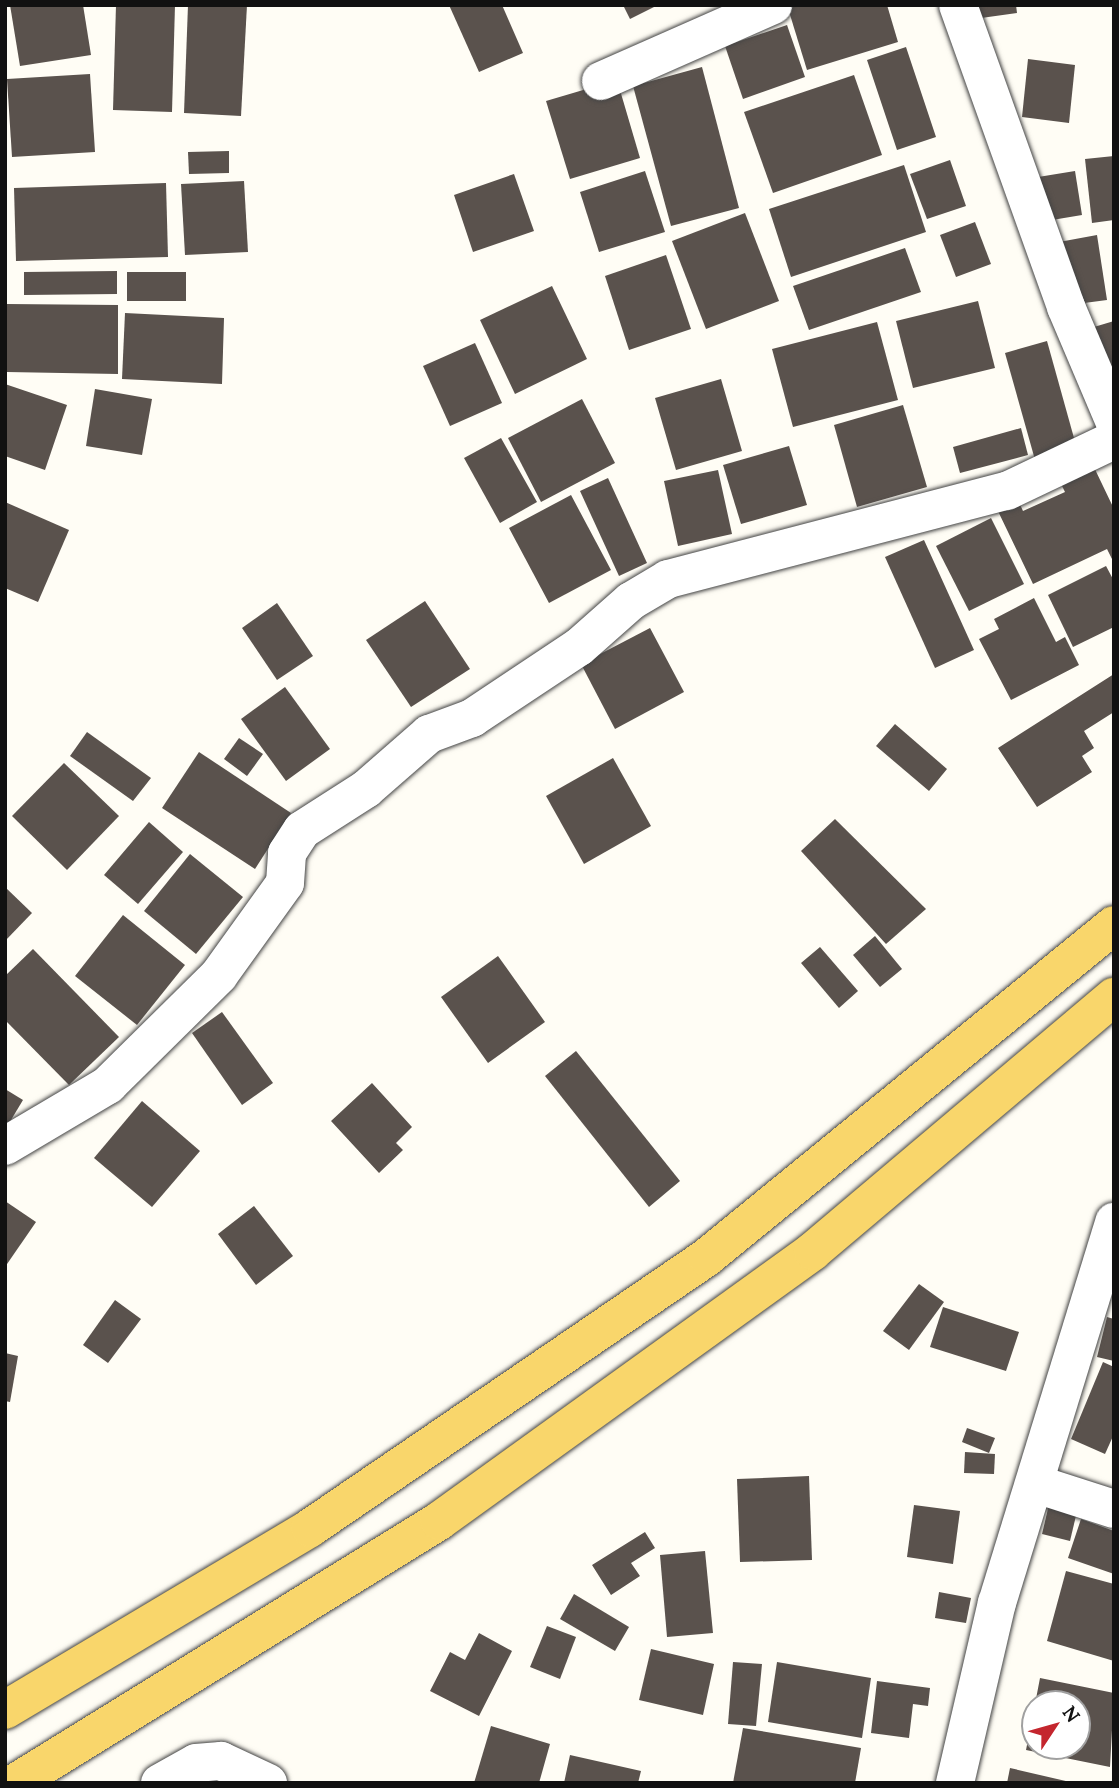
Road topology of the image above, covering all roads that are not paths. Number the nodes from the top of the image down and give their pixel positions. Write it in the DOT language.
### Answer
graph roads {
  1 [pos="773,5"];
  2 [pos="958,5"];
  3 [pos="601,81"];
  4 [pos="1114,420"];
  5 [pos="1114,440"];
  6 [pos="1114,925"];
  7 [pos="1114,996"];
  8 [pos="5,1146"];
  9 [pos="1114,1222"];
  10 [pos="1036,1484"];
  11 [pos="1114,1509"];
  12 [pos="5,1710"];
  13 [pos="15,1783"];
  14 [pos="160,1783"];
  15 [pos="268,1783"];
  16 [pos="955,1783"];
  1 -- 3 [label="street"];
  2 -- 4 [label="street"];
  5 -- 8 [label="street"];
  6 -- 12 [label="main road"];
  7 -- 13 [label="main road"];
  9 -- 10 [label="street"];
  10 -- 11 [label="street"];
  10 -- 16 [label="street"];
  14 -- 15 [label="street"];
}
